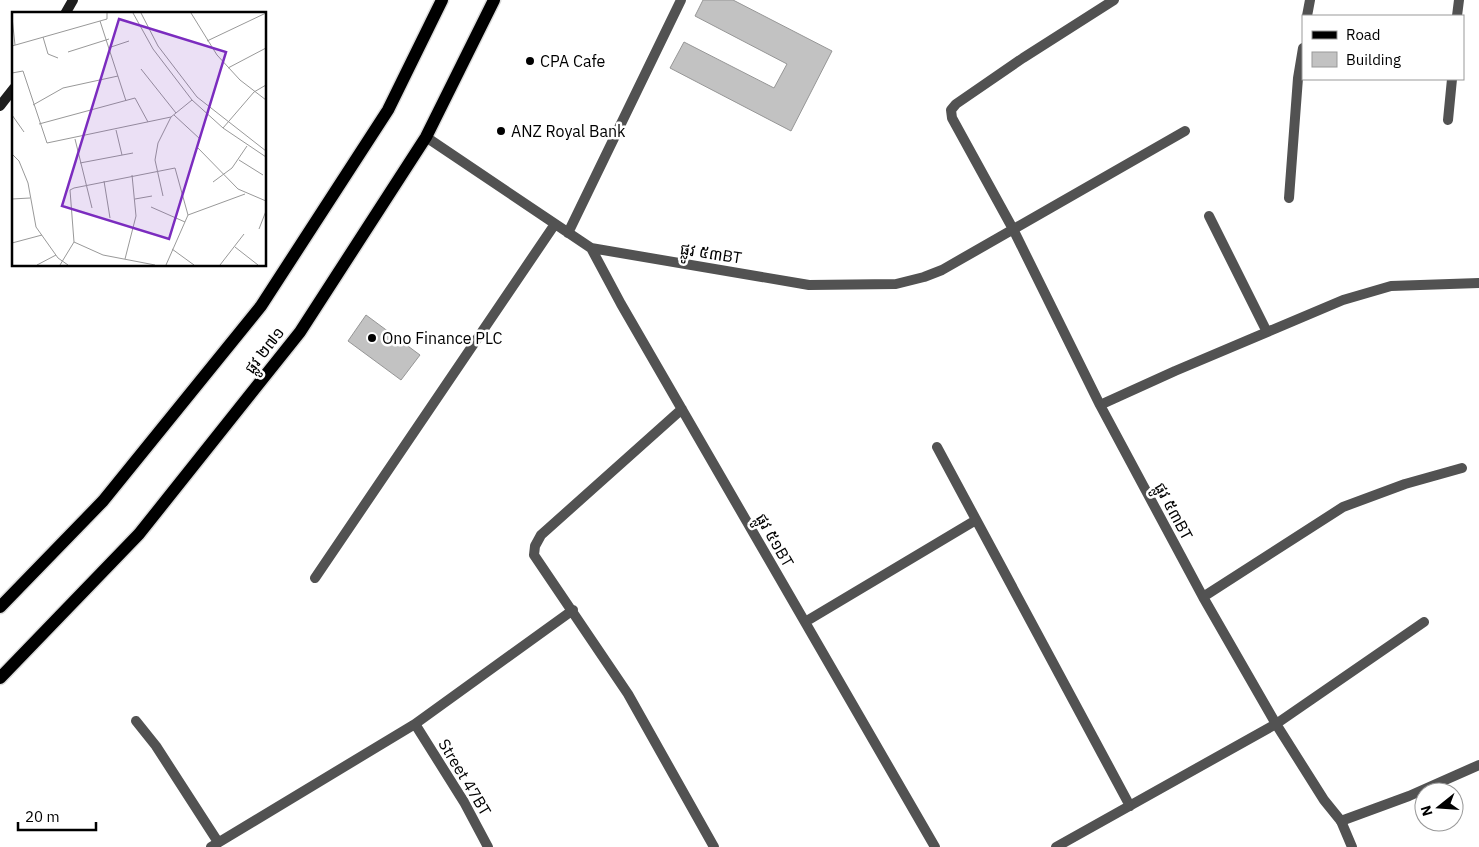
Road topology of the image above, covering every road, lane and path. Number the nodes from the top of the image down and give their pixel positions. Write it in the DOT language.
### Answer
graph roads {
  1 [pos="73,0"];
  2 [pos="442,0"];
  3 [pos="494,0"];
  4 [pos="681,0"];
  5 [pos="1114,0"];
  6 [pos="1310,0"];
  7 [pos="1459,0"];
  8 [pos="66,12"];
  9 [pos="1308,15"];
  10 [pos="1457,15"];
  11 [pos="1302,54"];
  12 [pos="1452,80"];
  13 [pos="12,91"];
  14 [pos="0,106"];
  15 [pos="1448,120"];
  16 [pos="1185,131"];
  17 [pos="426,137"];
  18 [pos="1289,198"];
  19 [pos="1209,216"];
  20 [pos="555,224"];
  21 [pos="1012,229"];
  22 [pos="568,233"];
  23 [pos="591,248"];
  24 [pos="1479,283"];
  25 [pos="1267,332"];
  26 [pos="1100,405"];
  27 [pos="682,409"];
  28 [pos="937,447"];
  29 [pos="1462,468"];
  30 [pos="976,520"];
  31 [pos="314,578"];
  32 [pos="1203,597"];
  33 [pos="0,607"];
  34 [pos="573,610"];
  35 [pos="805,622"];
  36 [pos="1424,622"];
  37 [pos="0,678"];
  38 [pos="136,721"];
  39 [pos="415,724"];
  40 [pos="1276,724"];
  41 [pos="1479,765"];
  42 [pos="1130,806"];
  43 [pos="1341,821"];
  44 [pos="214,845"];
  45 [pos="488,847"];
  46 [pos="714,847"];
  47 [pos="935,847"];
  48 [pos="1056,847"];
  49 [pos="1352,847"];
  1 -- 8 [label="street"];
  2 -- 33 [label="main road, ផ្លូវ ២៧១"];
  3 -- 17 [label="main road, ផ្លូវ ២៧១"];
  4 -- 22 [label="street"];
  5 -- 21 [label="street, ផ្លូវ ៥៣BT"];
  6 -- 9 [label="street"];
  7 -- 10 [label="street"];
  11 -- 18 [label="street"];
  12 -- 15 [label="street"];
  13 -- 14 [label="street"];
  16 -- 21 [label="street"];
  17 -- 20 [label="street, ផ្លូវ ៥៣BT"];
  17 -- 37 [label="main road, ផ្លូវ ២៧១"];
  19 -- 25 [label="street"];
  20 -- 22 [label="street, ផ្លូវ ៥៣BT"];
  20 -- 31 [label="street"];
  21 -- 23 [label="street, ផ្លូវ ៥៣BT"];
  21 -- 26 [label="street, ផ្លូវ ៥៣BT"];
  22 -- 23 [label="street, ផ្លូវ ៥៣BT"];
  23 -- 27 [label="street, ផ្លូវ ៥១BT"];
  24 -- 25 [label="street"];
  25 -- 26 [label="street"];
  26 -- 32 [label="street, ផ្លូវ ៥៣BT"];
  27 -- 34 [label="street"];
  27 -- 35 [label="street, ផ្លូវ ៥១BT"];
  28 -- 30 [label="street"];
  29 -- 32 [label="street"];
  30 -- 35 [label="street"];
  30 -- 42 [label="street"];
  32 -- 40 [label="street, ផ្លូវ ៥៣BT"];
  34 -- 39 [label="street"];
  34 -- 46 [label="street"];
  35 -- 47 [label="street, ផ្លូវ ៥១BT"];
  36 -- 40 [label="street"];
  38 -- 44 [label="street"];
  39 -- 44 [label="street"];
  39 -- 45 [label="street, Street 47BT"];
  40 -- 42 [label="street"];
  40 -- 43 [label="street, ផ្លូវ ៥៣BT"];
  41 -- 43 [label="street"];
  42 -- 48 [label="street"];
  43 -- 49 [label="street, ផ្លូវ ៥៣BT"];
}
